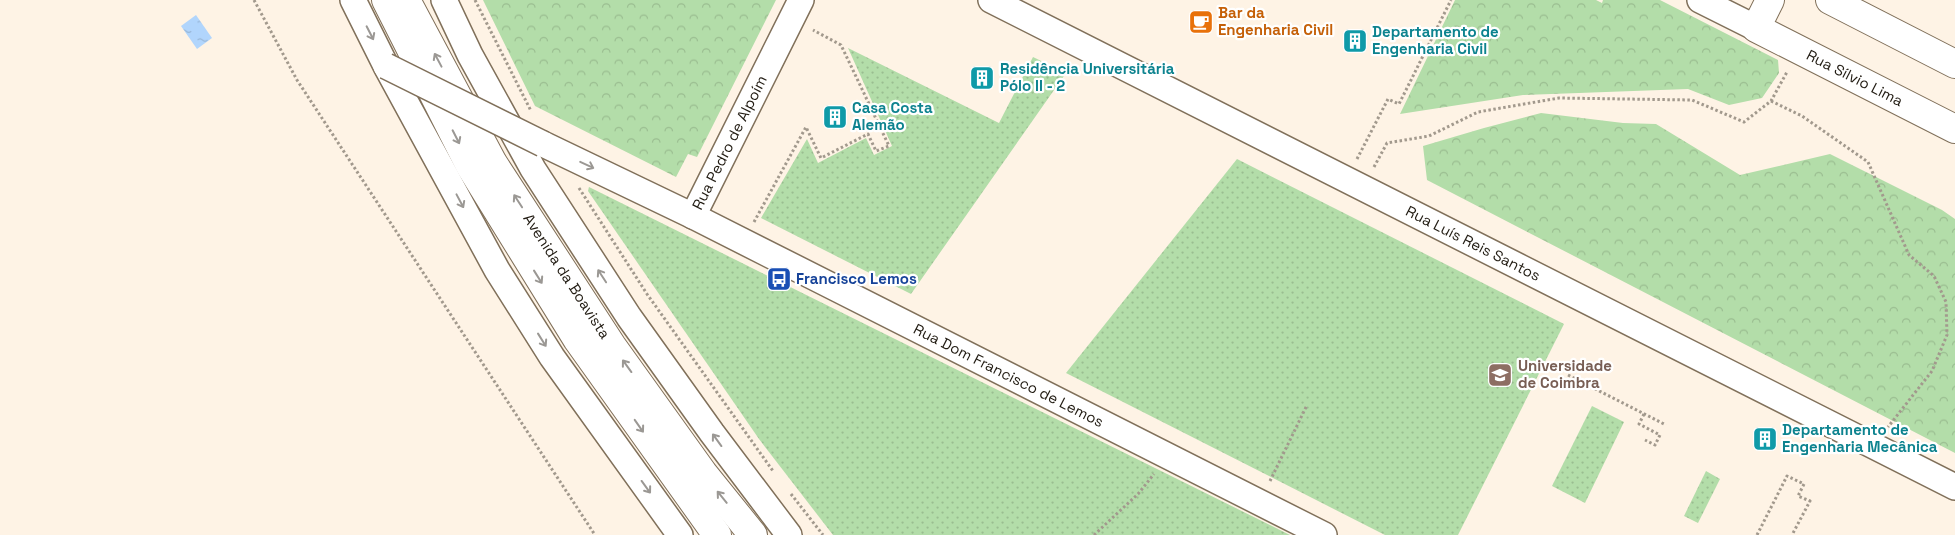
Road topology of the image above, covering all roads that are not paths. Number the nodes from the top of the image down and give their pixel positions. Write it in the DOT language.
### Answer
graph roads {
  1 [pos="353,0"];
  2 [pos="386,0"];
  3 [pos="406,0"];
  4 [pos="444,0"];
  5 [pos="801,0"];
  6 [pos="991,0"];
  7 [pos="1700,0"];
  8 [pos="1770,0"];
  9 [pos="1830,0"];
  10 [pos="1756,28"];
  11 [pos="1955,64"];
  12 [pos="386,66"];
  13 [pos="1955,129"];
  14 [pos="694,216"];
  15 [pos="1955,487"];
  16 [pos="680,535"];
  17 [pos="717,535"];
  18 [pos="753,535"];
  19 [pos="789,535"];
  20 [pos="1324,535"];
  1 -- 12 [label="street, one-way"];
  2 -- 17 [label="main road, Avenida da Boavista, one-way"];
  18 -- 3 [label="main road, Avenida da Boavista, one-way"];
  19 -- 4 [label="street, Avenida da Boavista, one-way"];
  5 -- 14 [label="street, Rua Pedro de Alpoím"];
  6 -- 15 [label="street, Rua Luís Reis Santos"];
  7 -- 10 [label="street, Rua Sílvio Lima"];
  8 -- 10 [label="main road"];
  9 -- 11 [label="main road"];
  10 -- 13 [label="main road, Rua Sílvio Lima"];
  12 -- 14 [label="street, Rua Pedro de Alpoím, one-way, bridge"];
  12 -- 16 [label="street, one-way"];
  14 -- 20 [label="street, Rua Dom Francisco de Lemos"];
}
